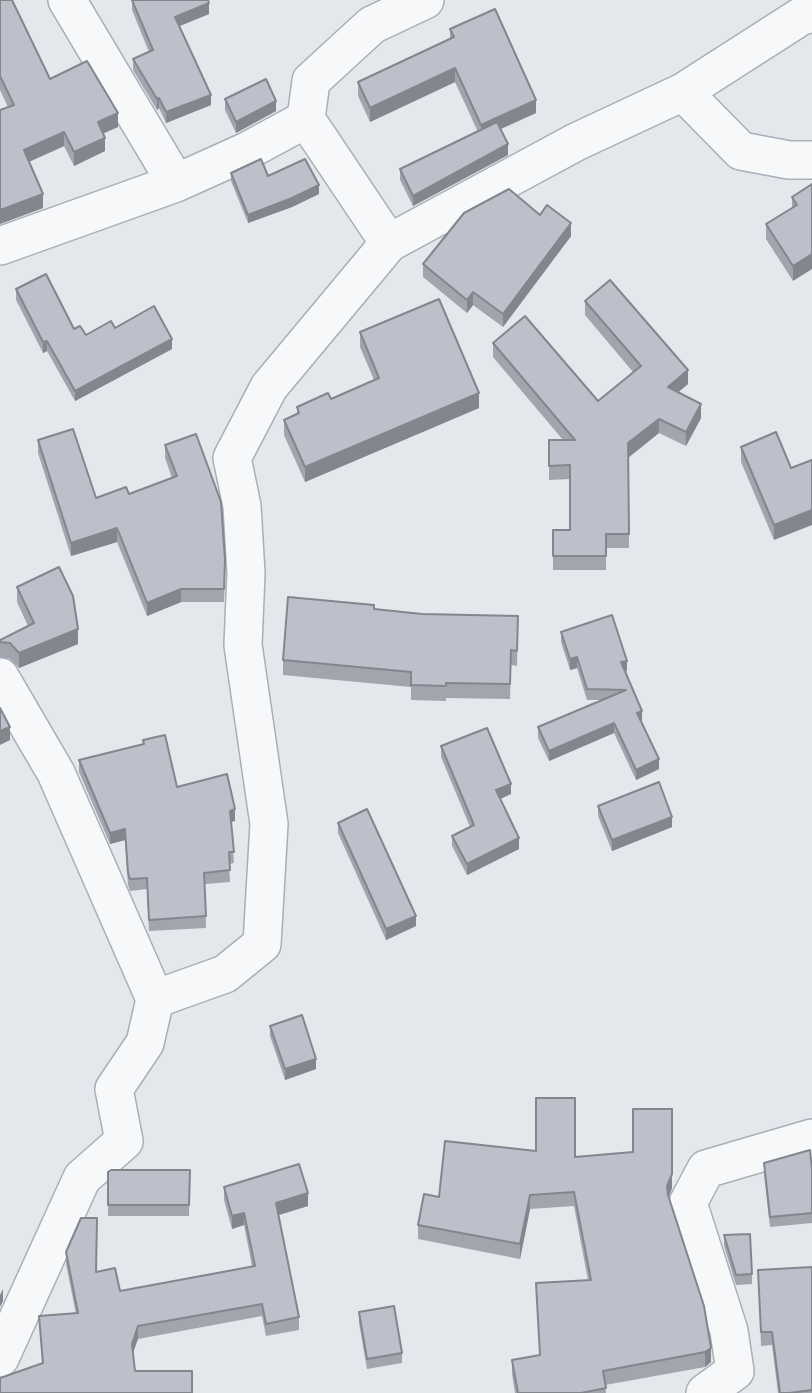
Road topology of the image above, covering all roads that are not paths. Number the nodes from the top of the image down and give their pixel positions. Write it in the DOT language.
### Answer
graph roads {
  1 [pos="67,0"];
  2 [pos="425,0"];
  3 [pos="812,13"];
  4 [pos="683,92"];
  5 [pos="306,119"];
  6 [pos="812,160"];
  7 [pos="176,183"];
  8 [pos="389,243"];
  9 [pos="0,246"];
  10 [pos="0,677"];
  11 [pos="155,999"];
  12 [pos="812,1138"];
  13 [pos="0,1358"];
  14 [pos="705,1393"];
  1 -- 7 [label="street"];
  2 -- 5 [label="street"];
  3 -- 4 [label="street"];
  4 -- 6 [label="street"];
  4 -- 8 [label="street"];
  5 -- 7 [label="street"];
  5 -- 8 [label="street"];
  7 -- 9 [label="street"];
  8 -- 11 [label="street"];
  10 -- 11 [label="street"];
  11 -- 13 [label="street"];
  12 -- 14 [label="street"];
}
